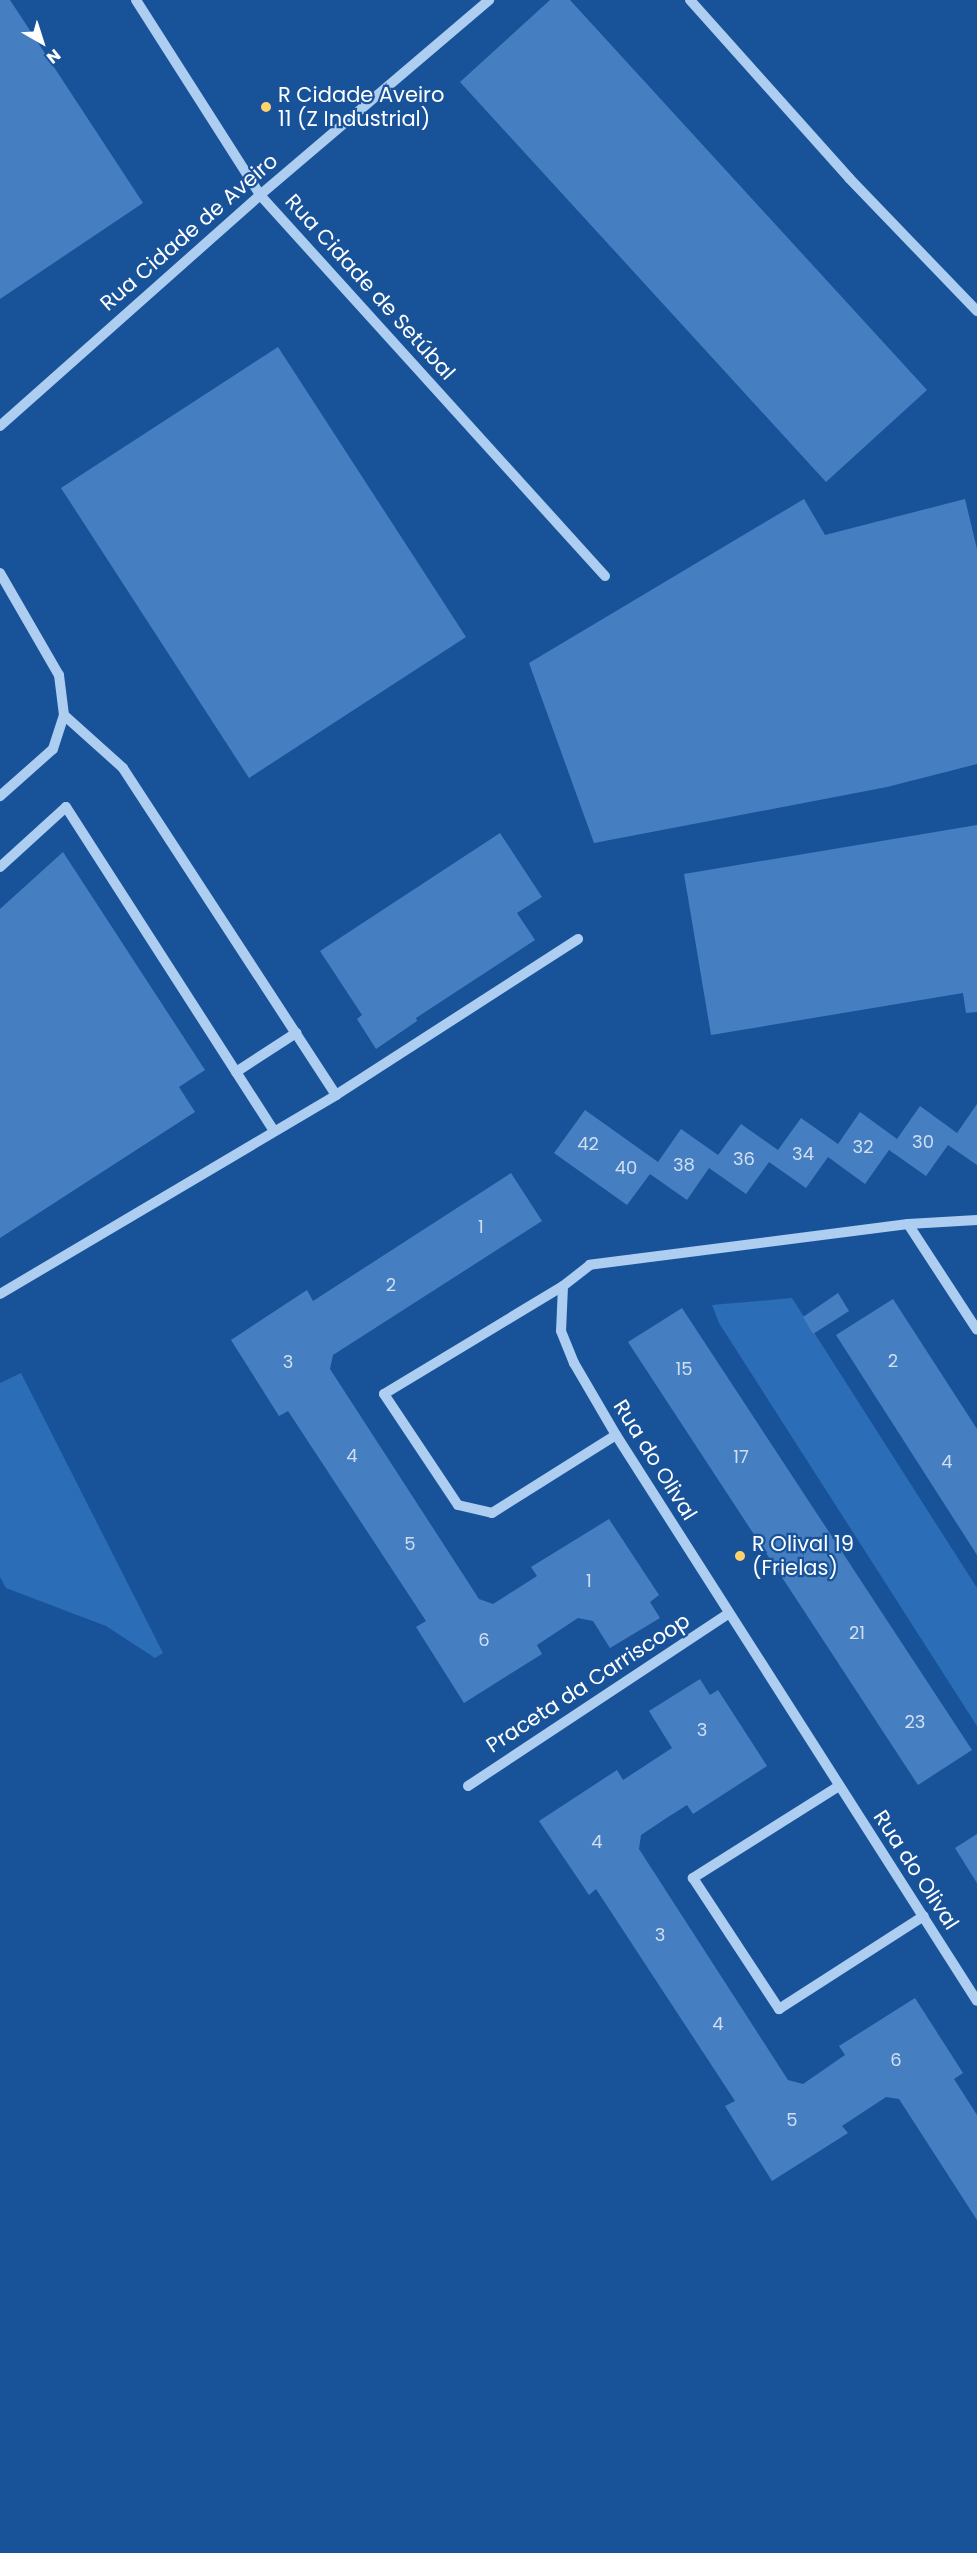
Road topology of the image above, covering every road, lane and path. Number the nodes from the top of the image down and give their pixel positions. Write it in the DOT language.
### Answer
graph roads {
  1 [pos="136,0"];
  2 [pos="489,0"];
  3 [pos="690,0"];
  4 [pos="260,195"];
  5 [pos="977,311"];
  6 [pos="0,426"];
  7 [pos="0,573"];
  8 [pos="605,576"];
  9 [pos="64,715"];
  10 [pos="0,796"];
  11 [pos="0,867"];
  12 [pos="578,939"];
  13 [pos="296,1033"];
  14 [pos="236,1072"];
  15 [pos="336,1095"];
  16 [pos="274,1131"];
  17 [pos="977,1220"];
  18 [pos="908,1224"];
  19 [pos="563,1286"];
  20 [pos="0,1294"];
  21 [pos="977,1330"];
  22 [pos="615,1435"];
  23 [pos="729,1613"];
  24 [pos="468,1786"];
  25 [pos="839,1786"];
  26 [pos="924,1916"];
  27 [pos="977,2001"];
  1 -- 4 [label="street, Rua Cidade de Setúbal"];
  2 -- 4 [label="street, Rua Cidade de Aveiro"];
  3 -- 5 [label="street"];
  4 -- 6 [label="street, Rua Cidade de Aveiro"];
  4 -- 8 [label="street, Rua Cidade de Setúbal"];
  7 -- 9 [label="street"];
  9 -- 10 [label="street"];
  9 -- 13 [label="street"];
  11 -- 14 [label="street"];
  12 -- 15 [label="street"];
  13 -- 14 [label="street"];
  13 -- 15 [label="street"];
  14 -- 16 [label="street"];
  15 -- 16 [label="street"];
  16 -- 20 [label="street"];
  17 -- 18 [label="street"];
  18 -- 19 [label="street"];
  18 -- 21 [label="street"];
  19 -- 22 [label="street, Rua do Olival"];
  19 -- 22 [label="street"];
  22 -- 23 [label="street, Rua do Olival"];
  23 -- 24 [label="street, Praceta da Carriscoop"];
  23 -- 25 [label="street, Rua do Olival"];
  25 -- 26 [label="street, Rua do Olival"];
  25 -- 26 [label="street"];
  26 -- 27 [label="street, Rua do Olival"];
}
